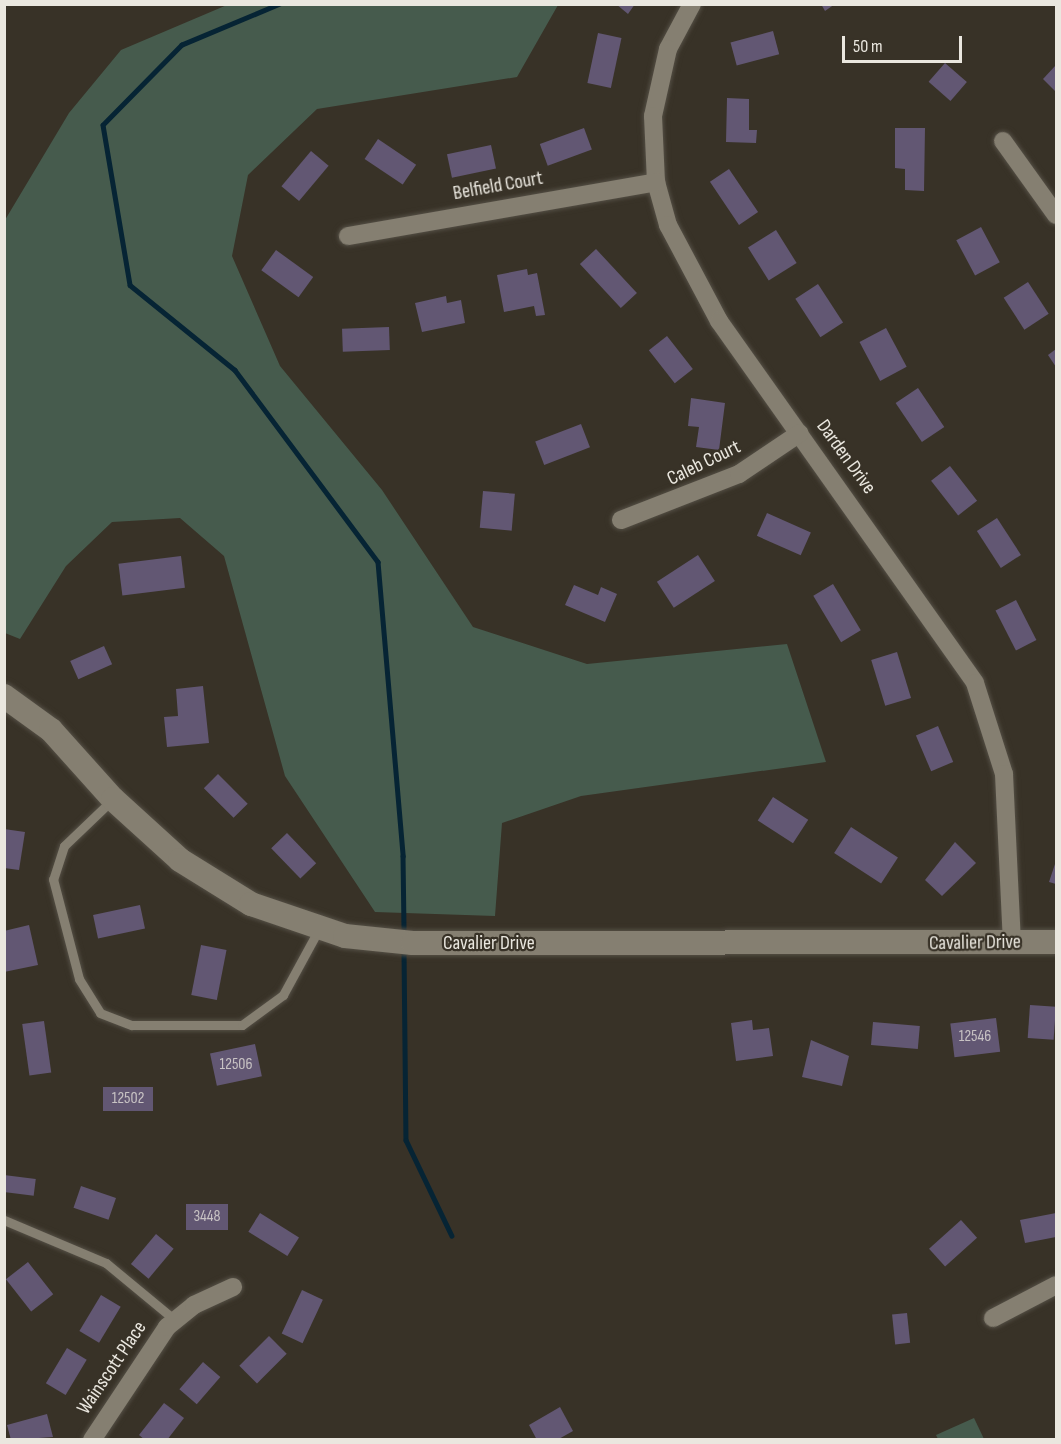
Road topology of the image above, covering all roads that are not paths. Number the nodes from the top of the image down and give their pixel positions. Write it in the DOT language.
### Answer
graph roads {
  1 [pos="692,4"];
  2 [pos="1004,141"];
  3 [pos="656,182"];
  4 [pos="1056,215"];
  5 [pos="348,237"];
  6 [pos="800,433"];
  7 [pos="621,520"];
  8 [pos="4,696"];
  9 [pos="113,799"];
  10 [pos="319,929"];
  11 [pos="1012,942"];
  12 [pos="1056,942"];
  13 [pos="4,1220"];
  14 [pos="1056,1285"];
  15 [pos="233,1287"];
  16 [pos="993,1318"];
  17 [pos="175,1320"];
  18 [pos="92,1440"];
  1 -- 3 [label="street, Darden Drive"];
  2 -- 4 [label="street"];
  3 -- 5 [label="street, Belfield Court"];
  3 -- 6 [label="street, Darden Drive"];
  6 -- 7 [label="street, Caleb Court"];
  6 -- 11 [label="street, Darden Drive"];
  8 -- 9 [label="street, Cavalier Drive"];
  9 -- 10 [label="street, Cavalier Drive"];
  9 -- 10 [label="lane"];
  10 -- 11 [label="street, Cavalier Drive"];
  11 -- 12 [label="street, Cavalier Drive"];
  13 -- 17 [label="lane"];
  14 -- 16 [label="street"];
  15 -- 17 [label="street, Wainscott Place"];
  17 -- 18 [label="street, Wainscott Place"];
}
